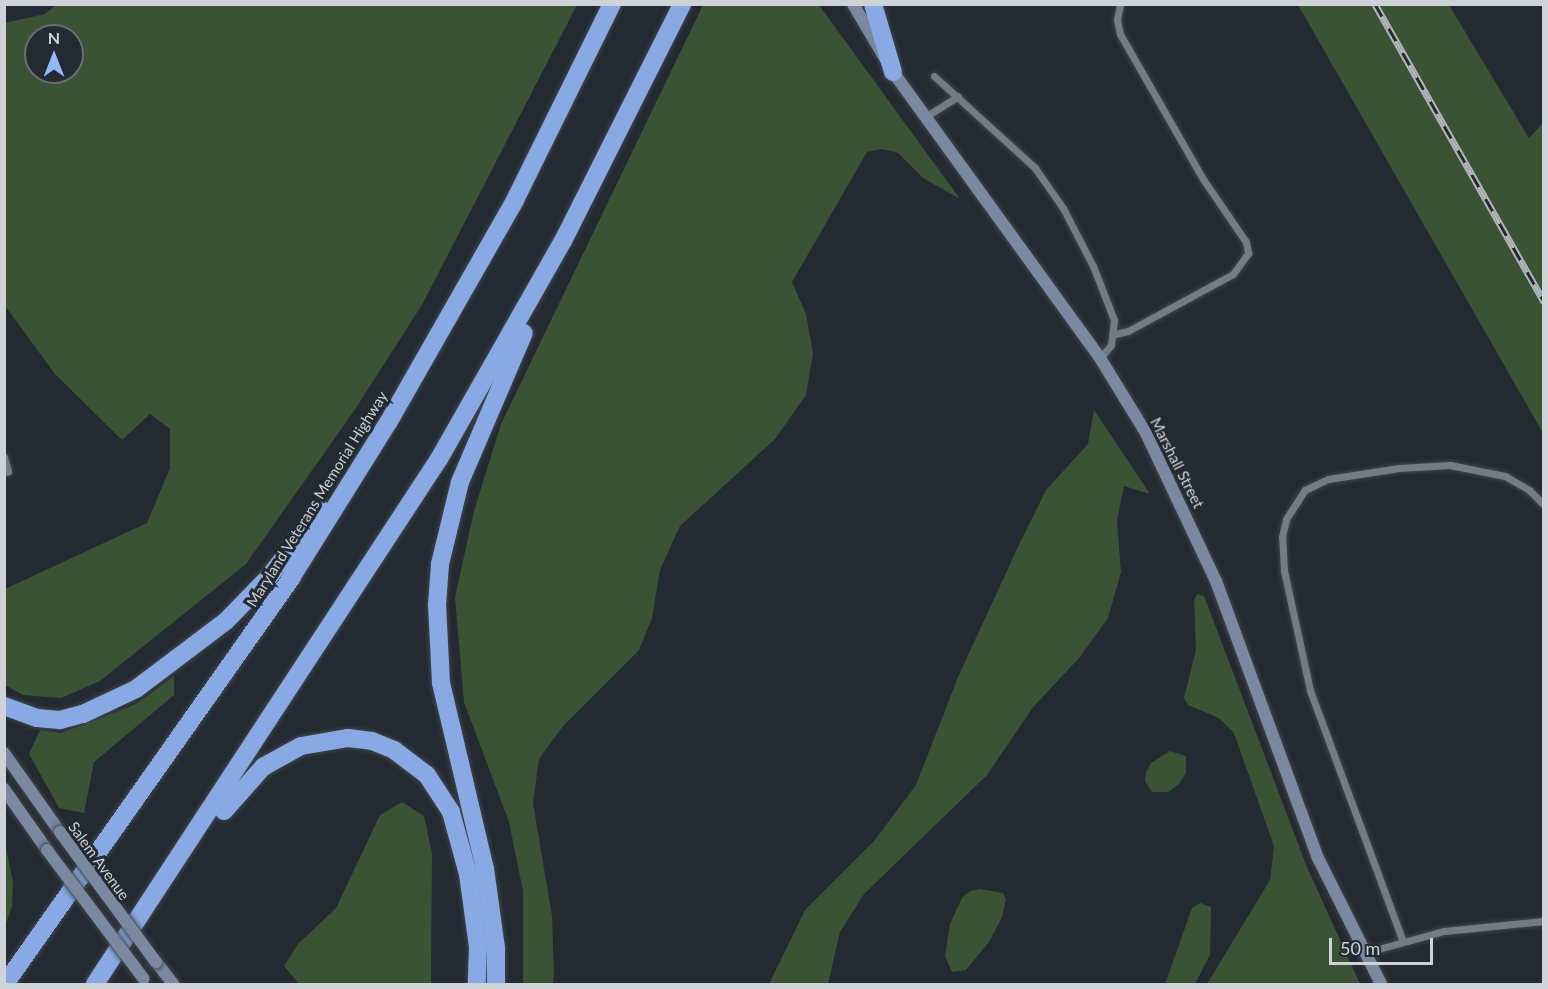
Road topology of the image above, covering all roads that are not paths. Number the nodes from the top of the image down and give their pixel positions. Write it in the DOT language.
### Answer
graph roads {
  1 [pos="612,4"];
  2 [pos="682,4"];
  3 [pos="853,4"];
  4 [pos="873,4"];
  5 [pos="1120,4"];
  6 [pos="893,72"];
  7 [pos="934,76"];
  8 [pos="958,96"];
  9 [pos="925,117"];
  10 [pos="563,241"];
  11 [pos="1115,334"];
  12 [pos="1100,358"];
  13 [pos="388,423"];
  14 [pos="4,457"];
  15 [pos="4,472"];
  16 [pos="1544,506"];
  17 [pos="4,706"];
  18 [pos="4,753"];
  19 [pos="4,789"];
  20 [pos="68,899"];
  21 [pos="146,909"];
  22 [pos="1544,921"];
  23 [pos="1402,939"];
  24 [pos="1364,953"];
  25 [pos="4,969"];
  26 [pos="146,982"];
  27 [pos="5,984"];
  28 [pos="95,984"];
  29 [pos="173,984"];
  30 [pos="477,984"];
  31 [pos="496,984"];
  32 [pos="1381,984"];
  1 -- 13 [label="highway, Maryland Veterans Memorial Highway"];
  2 -- 10 [label="highway"];
  3 -- 6 [label="main road, Marshall Street"];
  4 -- 6 [label="highway"];
  5 -- 11 [label="lane"];
  6 -- 9 [label="main road, Marshall Street"];
  7 -- 8 [label="lane"];
  8 -- 9 [label="lane"];
  8 -- 11 [label="lane"];
  9 -- 12 [label="main road, Marshall Street"];
  10 -- 21 [label="highway"];
  10 -- 31 [label="highway"];
  11 -- 12 [label="lane"];
  12 -- 24 [label="main road, Marshall Street"];
  13 -- 17 [label="highway"];
  13 -- 20 [label="highway, Maryland Veterans Memorial Highway"];
  14 -- 15 [label="lane"];
  16 -- 23 [label="lane"];
  18 -- 29 [label="main road, Salem Avenue, bridge"];
  19 -- 26 [label="main road, bridge"];
  20 -- 25 [label="highway"];
  20 -- 27 [label="highway, Maryland Veterans Memorial Highway"];
  21 -- 28 [label="highway"];
  21 -- 30 [label="highway"];
  22 -- 23 [label="lane"];
  23 -- 24 [label="lane"];
  24 -- 32 [label="main road, Marshall Street"];
}
